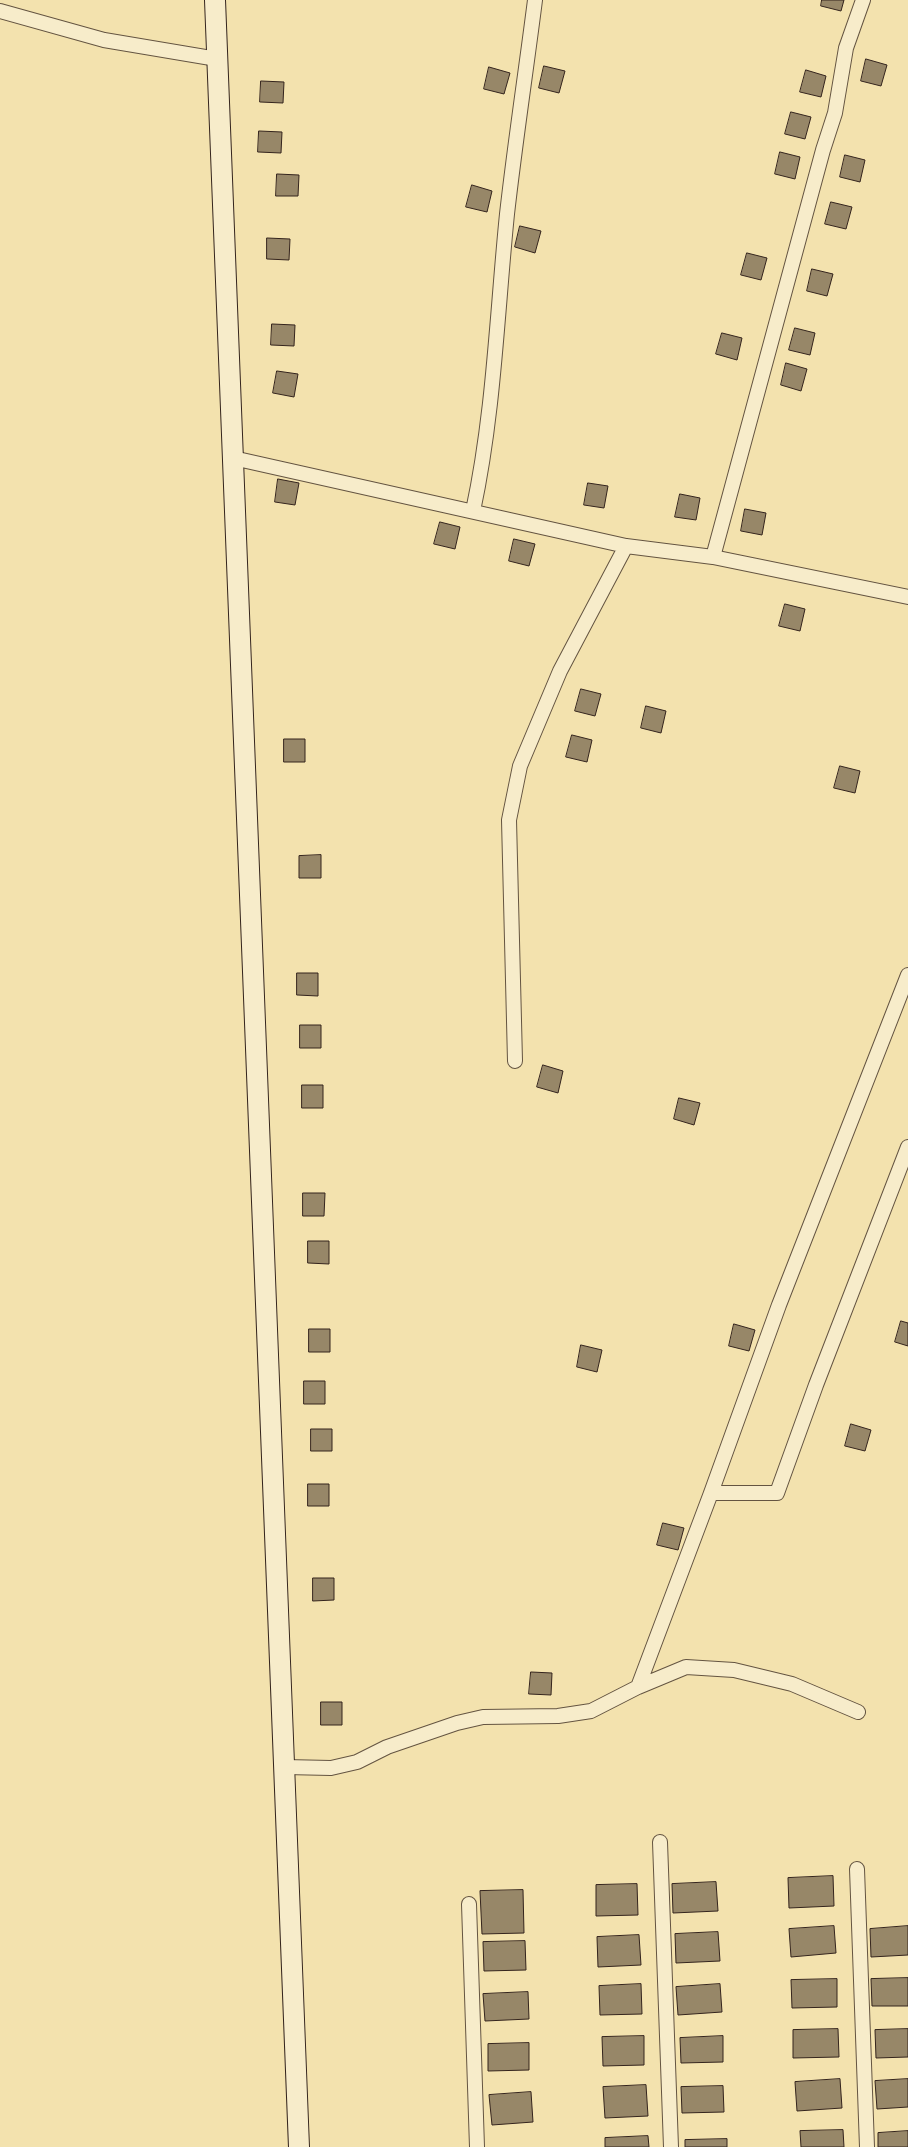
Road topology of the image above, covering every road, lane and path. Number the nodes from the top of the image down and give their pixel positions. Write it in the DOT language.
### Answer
graph roads {
  1 [pos="215,0"];
  2 [pos="535,0"];
  3 [pos="863,0"];
  4 [pos="0,11"];
  5 [pos="217,59"];
  6 [pos="233,458"];
  7 [pos="473,511"];
  8 [pos="626,546"];
  9 [pos="713,557"];
  10 [pos="908,597"];
  11 [pos="908,974"];
  12 [pos="515,1061"];
  13 [pos="908,1147"];
  14 [pos="711,1493"];
  15 [pos="638,1687"];
  16 [pos="858,1712"];
  17 [pos="285,1767"];
  18 [pos="660,1842"];
  19 [pos="856,1869"];
  20 [pos="469,1904"];
  21 [pos="299,2147"];
  22 [pos="477,2147"];
  23 [pos="671,2147"];
  24 [pos="867,2147"];
  1 -- 5 [label="main road"];
  2 -- 7 [label="street"];
  3 -- 9 [label="street"];
  4 -- 5 [label="street"];
  5 -- 6 [label="main road"];
  6 -- 7 [label="street"];
  6 -- 17 [label="main road"];
  7 -- 8 [label="street"];
  8 -- 9 [label="street"];
  8 -- 12 [label="street"];
  9 -- 10 [label="street"];
  11 -- 14 [label="street"];
  13 -- 14 [label="street"];
  14 -- 15 [label="street"];
  15 -- 16 [label="street"];
  15 -- 17 [label="street"];
  17 -- 21 [label="main road"];
  18 -- 23 [label="street"];
  19 -- 24 [label="street"];
  20 -- 22 [label="street"];
}
